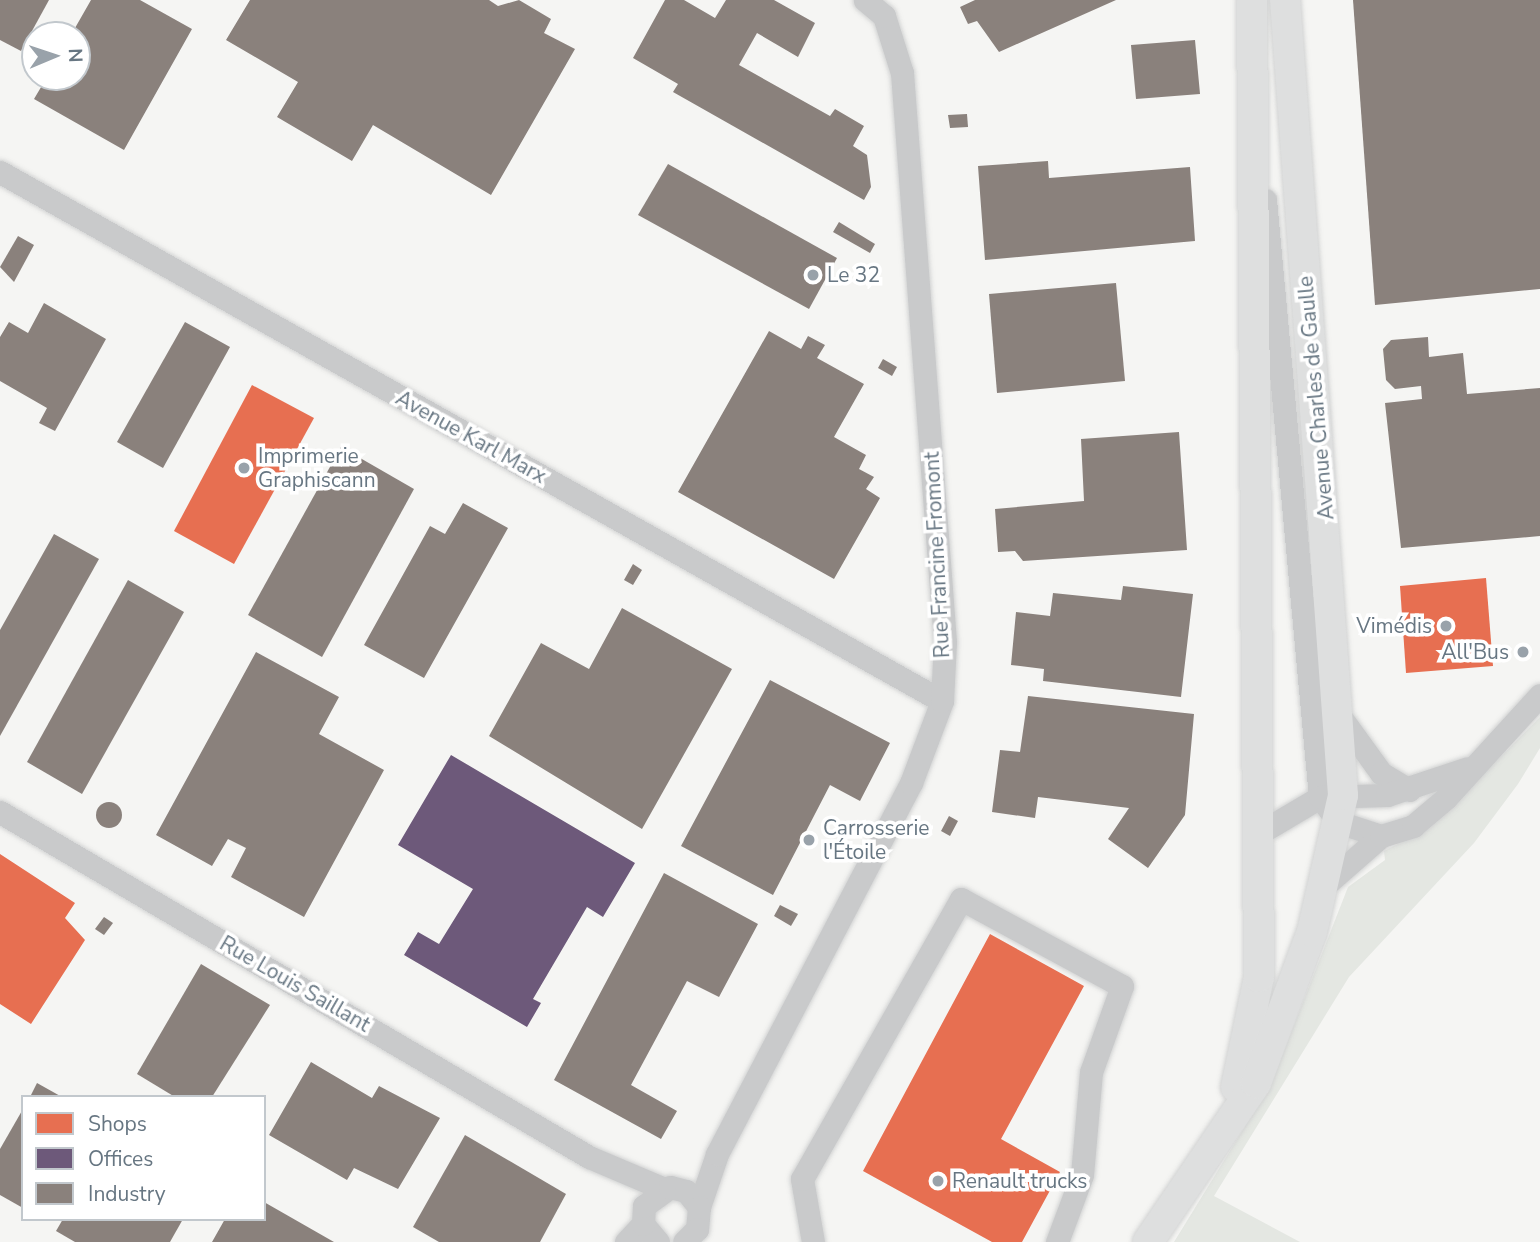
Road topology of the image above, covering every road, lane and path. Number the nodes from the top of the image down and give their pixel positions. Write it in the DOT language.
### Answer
graph roads {
  1 [pos="864,0"];
  2 [pos="1252,0"];
  3 [pos="1285,0"];
  4 [pos="1256,134"];
  5 [pos="0,172"];
  6 [pos="1540,695"];
  7 [pos="942,701"];
  8 [pos="1342,719"];
  9 [pos="1468,768"];
  10 [pos="1409,790"];
  11 [pos="1334,805"];
  12 [pos="0,811"];
  13 [pos="1261,832"];
  14 [pos="1381,836"];
  15 [pos="1325,885"];
  16 [pos="1224,1128"];
  17 [pos="590,1157"];
  18 [pos="662,1188"];
  19 [pos="643,1219"];
  20 [pos="694,1222"];
  21 [pos="626,1242"];
  22 [pos="658,1242"];
  23 [pos="813,1242"];
  24 [pos="1057,1242"];
  25 [pos="1148,1242"];
  1 -- 7 [label="street, Rue Francine Fromont"];
  2 -- 4 [label="main road, Avenue Charles de Gaulle"];
  3 -- 8 [label="main road, Avenue Charles de Gaulle"];
  4 -- 11 [label="street, Avenue Charles de Gaulle"];
  4 -- 13 [label="main road, Avenue Charles de Gaulle"];
  5 -- 7 [label="street, Avenue Karl Marx"];
  6 -- 9 [label="street"];
  7 -- 20 [label="street, Rue Francine Fromont"];
  8 -- 10 [label="street"];
  8 -- 11 [label="main road, Avenue Charles de Gaulle"];
  9 -- 10 [label="street"];
  9 -- 14 [label="street"];
  10 -- 11 [label="street"];
  11 -- 13 [label="street"];
  11 -- 14 [label="street"];
  11 -- 15 [label="main road"];
  12 -- 17 [label="street, Rue Louis Saillant"];
  13 -- 16 [label="main road"];
  14 -- 15 [label="street"];
  15 -- 16 [label="main road"];
  16 -- 25 [label="main road"];
  17 -- 18 [label="street, Rue Louis Saillant"];
  17 -- 19 [label="street, Rue Louis Saillant"];
  18 -- 19 [label="street"];
  18 -- 20 [label="street, Rue Louis Saillant"];
  19 -- 21 [label="street"];
  19 -- 22 [label="street, Rue Louis Saillant"];
  23 -- 24 [label="street"];
}
